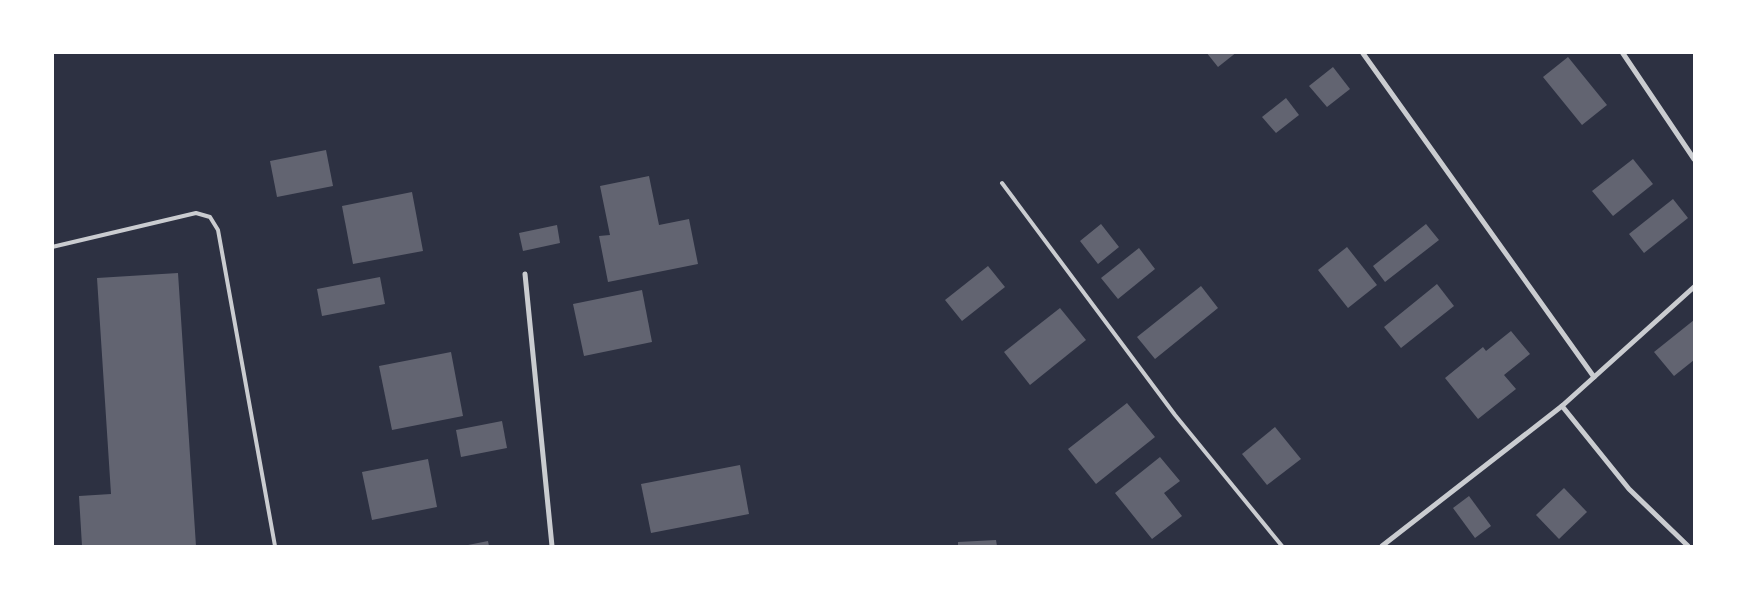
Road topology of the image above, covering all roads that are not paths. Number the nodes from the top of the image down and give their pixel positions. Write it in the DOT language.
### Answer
graph roads {
  1 [pos="1362,52"];
  2 [pos="1622,52"];
  3 [pos="1694,159"];
  4 [pos="1002,183"];
  5 [pos="52,247"];
  6 [pos="525,274"];
  7 [pos="1694,287"];
  8 [pos="1594,377"];
  9 [pos="1562,406"];
  10 [pos="275,546"];
  11 [pos="552,546"];
  12 [pos="1282,546"];
  13 [pos="1382,546"];
  14 [pos="1688,546"];
  1 -- 8 [label="street"];
  2 -- 3 [label="street"];
  4 -- 12 [label="lane"];
  5 -- 10 [label="lane"];
  6 -- 11 [label="street"];
  7 -- 8 [label="street"];
  8 -- 9 [label="street"];
  9 -- 13 [label="street"];
  9 -- 14 [label="street"];
}
